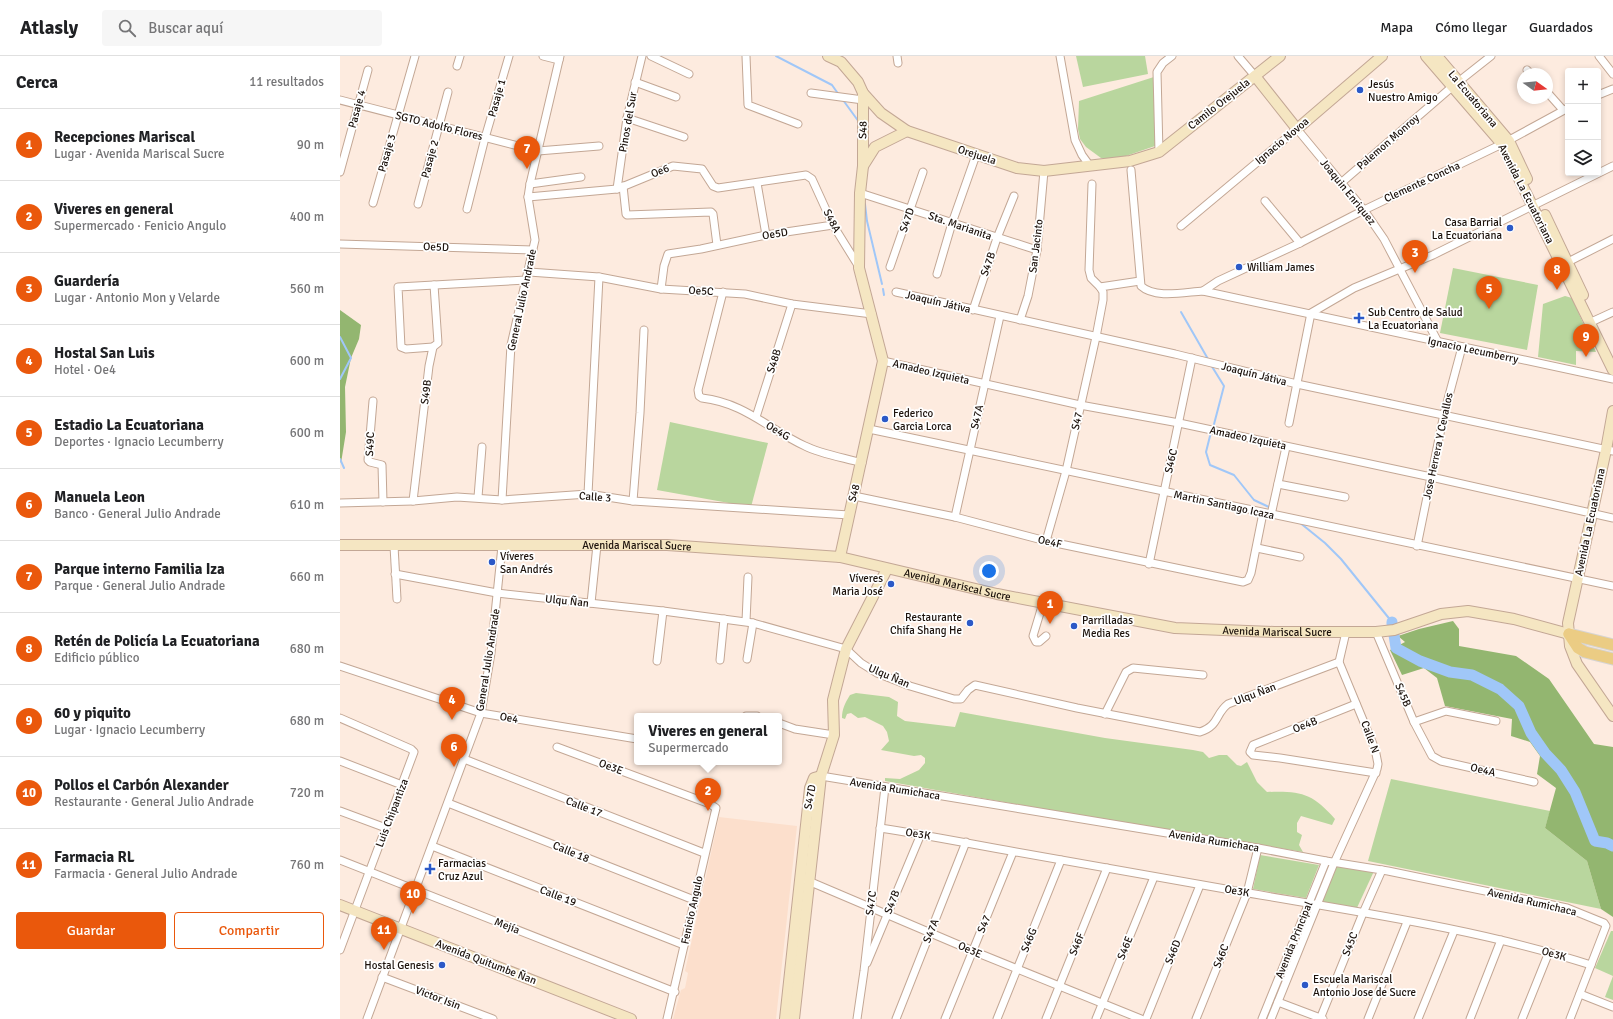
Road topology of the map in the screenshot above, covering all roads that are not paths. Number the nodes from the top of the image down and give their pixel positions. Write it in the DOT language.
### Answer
graph roads {
  1 [pos="415,56"];
  2 [pos="460,56"];
  3 [pos="509,56"];
  4 [pos="543,56"];
  5 [pos="642,56"];
  6 [pos="652,56"];
  7 [pos="746,56"];
  8 [pos="828,56"];
  9 [pos="1060,56"];
  10 [pos="1172,56"];
  11 [pos="1238,56"];
  12 [pos="1280,56"];
  13 [pos="1382,56"];
  14 [pos="1426,56"];
  15 [pos="1437,56"];
  16 [pos="1491,56"];
  17 [pos="1599,56"];
  18 [pos="559,58"];
  19 [pos="457,66"];
  20 [pos="368,70"];
  21 [pos="688,74"];
  22 [pos="1613,74"];
  23 [pos="1255,76"];
  24 [pos="635,82"];
  25 [pos="1456,84"];
  26 [pos="1613,89"];
  27 [pos="448,92"];
  28 [pos="811,94"];
  29 [pos="1601,94"];
  30 [pos="676,97"];
  31 [pos="863,97"];
  32 [pos="1553,97"];
  33 [pos="340,100"];
  34 [pos="358,105"];
  35 [pos="1565,108"];
  36 [pos="1565,110"];
  37 [pos="397,115"];
  38 [pos="627,118"];
  39 [pos="798,124"];
  40 [pos="439,126"];
  41 [pos="1297,129"];
  42 [pos="907,132"];
  43 [pos="684,137"];
  44 [pos="485,138"];
  45 [pos="1506,142"];
  46 [pos="598,146"];
  47 [pos="538,151"];
  48 [pos="1159,152"];
  49 [pos="976,155"];
  50 [pos="862,166"];
  51 [pos="1090,166"];
  52 [pos="1613,166"];
  53 [pos="1131,170"];
  54 [pos="1044,171"];
  55 [pos="340,172"];
  56 [pos="922,172"];
  57 [pos="806,175"];
  58 [pos="581,177"];
  59 [pos="757,183"];
  60 [pos="1341,183"];
  61 [pos="530,184"];
  62 [pos="1092,184"];
  63 [pos="620,188"];
  64 [pos="860,193"];
  65 [pos="1014,196"];
  66 [pos="528,197"];
  67 [pos="1265,201"];
  68 [pos="372,203"];
  69 [pos="418,204"];
  70 [pos="1536,204"];
  71 [pos="467,209"];
  72 [pos="910,209"];
  73 [pos="1364,210"];
  74 [pos="952,223"];
  75 [pos="833,225"];
  76 [pos="1181,226"];
  77 [pos="766,235"];
  78 [pos="997,238"];
  79 [pos="1613,239"];
  80 [pos="1300,243"];
  81 [pos="340,244"];
  82 [pos="717,245"];
  83 [pos="532,250"];
  84 [pos="1037,250"];
  85 [pos="1568,262"];
  86 [pos="890,267"];
  87 [pos="859,268"];
  88 [pos="1400,269"];
  89 [pos="529,272"];
  90 [pos="937,274"];
  91 [pos="600,277"];
  92 [pos="526,280"];
  93 [pos="1140,281"];
  94 [pos="434,285"];
  95 [pos="1100,287"];
  96 [pos="661,289"];
  97 [pos="1203,291"];
  98 [pos="723,292"];
  99 [pos="896,292"];
  100 [pos="792,304"];
  101 [pos="973,310"];
  102 [pos="1613,312"];
  103 [pos="1311,313"];
  104 [pos="872,314"];
  105 [pos="1000,316"];
  106 [pos="1020,320"];
  107 [pos="1592,322"];
  108 [pos="644,330"];
  109 [pos="1096,337"];
  110 [pos="1438,342"];
  111 [pos="432,347"];
  112 [pos="1462,347"];
  113 [pos="1192,358"];
  114 [pos="1613,358"];
  115 [pos="883,361"];
  116 [pos="1613,370"];
  117 [pos="1613,379"];
  118 [pos="984,384"];
  119 [pos="1296,384"];
  120 [pos="373,401"];
  121 [pos="1080,405"];
  122 [pos="1613,411"];
  123 [pos="1444,414"];
  124 [pos="756,417"];
  125 [pos="1179,423"];
  126 [pos="1289,423"];
  127 [pos="869,429"];
  128 [pos="1286,446"];
  129 [pos="482,447"];
  130 [pos="1611,448"];
  131 [pos="969,450"];
  132 [pos="862,463"];
  133 [pos="1066,471"];
  134 [pos="1431,477"];
  135 [pos="1278,484"];
  136 [pos="1163,492"];
  137 [pos="588,494"];
  138 [pos="854,496"];
  139 [pos="478,497"];
  140 [pos="1345,498"];
  141 [pos="502,500"];
  142 [pos="413,501"];
  143 [pos="632,501"];
  144 [pos="384,502"];
  145 [pos="340,503"];
  146 [pos="1272,512"];
  147 [pos="1263,513"];
  148 [pos="1595,514"];
  149 [pos="849,515"];
  150 [pos="955,518"];
  151 [pos="1613,518"];
  152 [pos="1046,541"];
  153 [pos="340,545"];
  154 [pos="597,545"];
  155 [pos="394,546"];
  156 [pos="502,546"];
  157 [pos="1417,546"];
  158 [pos="1257,548"];
  159 [pos="840,557"];
  160 [pos="1300,557"];
  161 [pos="1149,564"];
  162 [pos="887,569"];
  163 [pos="395,574"];
  164 [pos="748,577"];
  165 [pos="1581,580"];
  166 [pos="1613,586"];
  167 [pos="497,593"];
  168 [pos="397,599"];
  169 [pos="591,603"];
  170 [pos="1043,603"];
  171 [pos="663,611"];
  172 [pos="724,619"];
  173 [pos="749,622"];
  174 [pos="1346,632"];
  175 [pos="1376,632"];
  176 [pos="1570,634"];
  177 [pos="1046,636"];
  178 [pos="1613,645"];
  179 [pos="846,649"];
  180 [pos="1613,658"];
  181 [pos="747,659"];
  182 [pos="720,660"];
  183 [pos="657,661"];
  184 [pos="1340,662"];
  185 [pos="340,666"];
  186 [pos="1203,675"];
  187 [pos="1356,704"];
  188 [pos="481,713"];
  189 [pos="1104,714"];
  190 [pos="1613,716"];
  191 [pos="340,718"];
  192 [pos="1496,721"];
  193 [pos="1414,722"];
  194 [pos="782,724"];
  195 [pos="834,735"];
  196 [pos="634,738"];
  197 [pos="557,747"];
  198 [pos="1432,756"];
  199 [pos="464,759"];
  200 [pos="340,761"];
  201 [pos="1376,773"];
  202 [pos="821,776"];
  203 [pos="1534,782"];
  204 [pos="402,785"];
  205 [pos="884,787"];
  206 [pos="448,803"];
  207 [pos="710,804"];
  208 [pos="340,811"];
  209 [pos="386,828"];
  210 [pos="880,828"];
  211 [pos="921,834"];
  212 [pos="966,842"];
  213 [pos="432,846"];
  214 [pos="1258,848"];
  215 [pos="1013,852"];
  216 [pos="704,854"];
  217 [pos="340,860"];
  218 [pos="1061,860"];
  219 [pos="1326,861"];
  220 [pos="1334,863"];
  221 [pos="1107,868"];
  222 [pos="1382,870"];
  223 [pos="369,872"];
  224 [pos="800,877"];
  225 [pos="1154,877"];
  226 [pos="810,882"];
  227 [pos="1200,885"];
  228 [pos="415,890"];
  229 [pos="1247,893"];
  230 [pos="694,900"];
  231 [pos="1309,904"];
  232 [pos="340,905"];
  233 [pos="1316,905"];
  234 [pos="871,908"];
  235 [pos="340,913"];
  236 [pos="1363,913"];
  237 [pos="354,914"];
  238 [pos="887,915"];
  239 [pos="1407,922"];
  240 [pos="1454,931"];
  241 [pos="399,932"];
  242 [pos="930,933"];
  243 [pos="1501,940"];
  244 [pos="684,945"];
  245 [pos="340,950"];
  246 [pos="973,951"];
  247 [pos="1550,952"];
  248 [pos="1591,965"];
  249 [pos="1017,969"];
  250 [pos="864,970"];
  251 [pos="382,977"];
  252 [pos="1060,986"];
  253 [pos="675,992"];
  254 [pos="1580,994"];
  255 [pos="1278,1002"];
  256 [pos="1103,1004"];
  257 [pos="1613,1007"];
  258 [pos="366,1019"];
  259 [pos="493,1019"];
  260 [pos="613,1019"];
  261 [pos="631,1019"];
  262 [pos="668,1019"];
  263 [pos="785,1019"];
  264 [pos="794,1019"];
  265 [pos="856,1019"];
  266 [pos="896,1019"];
  267 [pos="945,1019"];
  268 [pos="997,1019"];
  269 [pos="1046,1019"];
  270 [pos="1096,1019"];
  271 [pos="1141,1019"];
  272 [pos="1146,1019"];
  273 [pos="1196,1019"];
  274 [pos="1262,1019"];
  275 [pos="1271,1019"];
  276 [pos="1322,1019"];
  277 [pos="1368,1019"];
  278 [pos="1418,1019"];
  279 [pos="1470,1019"];
  280 [pos="1522,1019"];
  281 [pos="1570,1019"];
  1 -- 37 [label="street, Pasaje 3"];
  2 -- 19 [label="street"];
  3 -- 44 [label="street, Pasaje 1"];
  4 -- 18 [label="street"];
  5 -- 24 [label="street, Pinos del Sur"];
  6 -- 21 [label="street"];
  7 -- 39 [label="street"];
  8 -- 31 [label="street, Orejuela"];
  9 -- 51 [label="street"];
  10 -- 48 [label="street"];
  11 -- 23 [label="street, Joaquin Enriquez"];
  12 -- 23 [label="street, Camilo Orejuela"];
  13 -- 41 [label="street, Ignacio Novoa"];
  14 -- 25 [label="street, Avenida La Ecuatoriana"];
  15 -- 25 [label="street, La Ecuatoriana"];
  16 -- 25 [label="street, Palemon Monroy"];
  17 -- 22 [label="street"];
  18 -- 47 [label="street, General Julio Andrade"];
  20 -- 34 [label="street, Pasaje 4"];
  23 -- 41 [label="street, Joaquin Enriquez"];
  23 -- 48 [label="street, Camilo Orejuela"];
  24 -- 30 [label="street"];
  24 -- 38 [label="street, Pinos del Sur"];
  25 -- 45 [label="street, Avenida La Ecuatoriana"];
  25 -- 60 [label="street, Palemon Monroy"];
  26 -- 29 [label="street"];
  27 -- 40 [label="street, Pasaje 2"];
  28 -- 31 [label="street"];
  31 -- 42 [label="street, Orejuela"];
  31 -- 50 [label="street, S48"];
  32 -- 35 [label="street"];
  33 -- 34 [label="street, SGTO Adolfo Flores"];
  34 -- 37 [label="street, SGTO Adolfo Flores"];
  34 -- 55 [label="street, Pasaje 4"];
  36 -- 45 [label="street, Clemente Concha"];
  37 -- 40 [label="street, SGTO Adolfo Flores"];
  37 -- 68 [label="street, Pasaje 3"];
  38 -- 43 [label="street"];
  38 -- 63 [label="street, Pinos del Sur"];
  40 -- 44 [label="street, SGTO Adolfo Flores"];
  40 -- 69 [label="street, Pasaje 2"];
  41 -- 60 [label="street, Joaquin Enriquez"];
  41 -- 76 [label="street, Ignacio Novoa"];
  42 -- 49 [label="street, Orejuela"];
  42 -- 50 [label="street"];
  44 -- 47 [label="street, SGTO Adolfo Flores"];
  44 -- 71 [label="street, Pasaje 1"];
  45 -- 70 [label="street, Avenida La Ecuatoriana"];
  45 -- 73 [label="street, Clemente Concha"];
  46 -- 47 [label="street, SGTO Adolfo Flores"];
  47 -- 61 [label="street, General Julio Andrade"];
  48 -- 51 [label="street, Orejuela"];
  49 -- 54 [label="street, Orejuela"];
  49 -- 74 [label="street"];
  50 -- 64 [label="street, S48"];
  51 -- 54 [label="street, Orejuela"];
  52 -- 70 [label="street"];
  53 -- 93 [label="street"];
  54 -- 84 [label="street, San Jacinto"];
  56 -- 72 [label="street, S47D"];
  57 -- 59 [label="street, Oe6"];
  57 -- 75 [label="street, S48A"];
  58 -- 61 [label="street"];
  59 -- 63 [label="street, Oe6"];
  59 -- 77 [label="street"];
  60 -- 73 [label="street, Joaquin Enriquez"];
  61 -- 66 [label="street, General Julio Andrade"];
  62 -- 95 [label="street"];
  63 -- 66 [label="street, Oe6"];
  63 -- 82 [label="street, Pinos del Sur"];
  64 -- 72 [label="street, Sta. Marianita"];
  64 -- 87 [label="street, S48"];
  65 -- 78 [label="street, S47B"];
  66 -- 83 [label="street, General Julio Andrade"];
  67 -- 80 [label="street"];
  70 -- 85 [label="street"];
  70 -- 88 [label="street"];
  70 -- 107 [label="street, Avenida La Ecuatoriana"];
  72 -- 74 [label="street, Sta. Marianita"];
  72 -- 86 [label="street, S47D"];
  73 -- 80 [label="street, Clemente Concha"];
  73 -- 88 [label="street, Joaquin Enriquez"];
  74 -- 78 [label="street, Sta. Marianita"];
  74 -- 90 [label="street"];
  75 -- 77 [label="street, Oe5D"];
  75 -- 87 [label="street, S48A"];
  77 -- 82 [label="street, Oe5D"];
  78 -- 84 [label="street, Sta. Marianita"];
  78 -- 101 [label="street, S47B"];
  79 -- 85 [label="street"];
  80 -- 97 [label="street, Clemente Concha"];
  81 -- 83 [label="street, Oe5D"];
  82 -- 96 [label="street, Oe5D"];
  83 -- 89 [label="street, General Julio Andrade"];
  84 -- 106 [label="street, San Jacinto"];
  85 -- 107 [label="street"];
  87 -- 104 [label="street, S48"];
  88 -- 103 [label="street"];
  88 -- 110 [label="street, Joaquin Enriquez"];
  89 -- 91 [label="street, Oe5C"];
  89 -- 92 [label="street, General Julio Andrade"];
  91 -- 96 [label="street, Oe5C"];
  91 -- 137 [label="street"];
  92 -- 94 [label="street"];
  92 -- 141 [label="street, General Julio Andrade"];
  93 -- 95 [label="street"];
  93 -- 97 [label="street"];
  94 -- 111 [label="street, S49B"];
  94 -- 111 [label="street"];
  95 -- 109 [label="street, S47"];
  96 -- 98 [label="street, Oe5C"];
  97 -- 103 [label="street, Ignacio Lecumberry"];
  98 -- 100 [label="street, Oe5C"];
  98 -- 124 [label="street, Oe4G"];
  99 -- 101 [label="street, Joaquín Játiva"];
  100 -- 104 [label="street, Oe5C"];
  100 -- 124 [label="street, S48B"];
  101 -- 105 [label="street, Joaquín Játiva"];
  102 -- 107 [label="street"];
  103 -- 110 [label="street, Ignacio Lecumberry"];
  103 -- 119 [label="street"];
  104 -- 115 [label="street, S48"];
  105 -- 106 [label="street, Joaquín Játiva"];
  105 -- 118 [label="street, S47A"];
  106 -- 109 [label="street, Joaquín Játiva"];
  107 -- 114 [label="street"];
  107 -- 116 [label="street, Avenida La Ecuatoriana"];
  108 -- 143 [label="street"];
  109 -- 113 [label="street, Joaquín Játiva"];
  109 -- 121 [label="street, S47"];
  110 -- 112 [label="street, Ignacio Lecumberry"];
  111 -- 142 [label="street, S49B"];
  112 -- 117 [label="street, Ignacio Lecumberry"];
  112 -- 123 [label="street, Jose Herrera Y Cevallos"];
  113 -- 119 [label="street, Joaquín Játiva"];
  113 -- 125 [label="street, S46C"];
  115 -- 118 [label="street, Amadeo Izquieta"];
  115 -- 127 [label="street, S48"];
  118 -- 121 [label="street, Amadeo Izquieta"];
  118 -- 131 [label="street, S47A"];
  119 -- 123 [label="street, Joaquín Játiva"];
  119 -- 126 [label="street"];
  120 -- 144 [label="street, S49C"];
  121 -- 125 [label="street, Amadeo Izquieta"];
  121 -- 133 [label="street, S47"];
  122 -- 130 [label="street, Avenida La Ecuatoriana"];
  123 -- 130 [label="street, Joaquín Játiva"];
  123 -- 134 [label="street, Jose Herrera Y Cevallos"];
  124 -- 132 [label="street, Oe4G"];
  125 -- 128 [label="street, Amadeo Izquieta"];
  125 -- 136 [label="street, S46C"];
  127 -- 131 [label="street, Martin Santiago Icaza"];
  127 -- 132 [label="street, S48"];
  128 -- 134 [label="street, Amadeo Izquieta"];
  128 -- 135 [label="street"];
  129 -- 139 [label="street"];
  130 -- 148 [label="street, Avenida La Ecuatoriana"];
  131 -- 133 [label="street, Martin Santiago Icaza"];
  131 -- 150 [label="street, S47A"];
  132 -- 138 [label="street, S48"];
  133 -- 136 [label="street, Martin Santiago Icaza"];
  133 -- 152 [label="street, S47"];
  134 -- 148 [label="street, Amadeo Izquieta"];
  134 -- 157 [label="street, Jose Herrera Y Cevallos"];
  135 -- 140 [label="street"];
  135 -- 146 [label="street"];
  136 -- 147 [label="street, Martin Santiago Icaza"];
  136 -- 161 [label="street, S46C"];
  137 -- 141 [label="street, Calle 3"];
  137 -- 143 [label="street, Calle 3"];
  138 -- 149 [label="street, S48"];
  138 -- 150 [label="street, Oe4F"];
  139 -- 141 [label="street, Calle 3"];
  139 -- 142 [label="street, Calle 3"];
  142 -- 144 [label="street, Calle 3"];
  143 -- 149 [label="street, Calle 3"];
  144 -- 145 [label="street, Calle 3"];
  146 -- 147 [label="street, Martin Santiago Icaza"];
  146 -- 157 [label="street, Martin Santiago Icaza"];
  147 -- 158 [label="street"];
  148 -- 151 [label="street, Amadeo Izquieta"];
  148 -- 165 [label="street"];
  149 -- 159 [label="street, S48"];
  150 -- 152 [label="street, Oe4F"];
  152 -- 161 [label="street, Oe4F"];
  153 -- 155 [label="street, Avenida Mariscal Sucre"];
  154 -- 156 [label="street, Avenida Mariscal Sucre"];
  154 -- 159 [label="street, Avenida Mariscal Sucre"];
  154 -- 169 [label="street"];
  155 -- 156 [label="street, Avenida Mariscal Sucre"];
  155 -- 163 [label="street"];
  156 -- 167 [label="street, General Julio Andrade"];
  157 -- 165 [label="street, Martin Santiago Icaza"];
  158 -- 160 [label="street"];
  158 -- 161 [label="street, Oe4F"];
  159 -- 162 [label="street, Avenida Mariscal Sucre"];
  162 -- 170 [label="street, Avenida Mariscal Sucre"];
  162 -- 179 [label="street"];
  163 -- 167 [label="street, Ulqu Ñan"];
  163 -- 168 [label="street"];
  164 -- 173 [label="street"];
  165 -- 166 [label="street, Martin Santiago Icaza"];
  165 -- 176 [label="street, Avenida La Ecuatoriana"];
  167 -- 169 [label="street, Ulqu Ñan"];
  167 -- 188 [label="street, General Julio Andrade"];
  169 -- 171 [label="street, Ulqu Ñan"];
  170 -- 174 [label="street, Avenida Mariscal Sucre"];
  170 -- 177 [label="street"];
  171 -- 172 [label="street, Ulqu Ñan"];
  171 -- 183 [label="street"];
  172 -- 173 [label="street, Ulqu Ñan"];
  172 -- 182 [label="street"];
  173 -- 179 [label="street, Ulqu Ñan"];
  173 -- 181 [label="street"];
  174 -- 175 [label="street, Avenida Mariscal Sucre"];
  174 -- 184 [label="street"];
  175 -- 176 [label="street, Avenida Mariscal Sucre"];
  175 -- 193 [label="street, S45B"];
  176 -- 178 [label="main road, Avenida Mariscal Sucre"];
  176 -- 180 [label="main road"];
  176 -- 190 [label="street, Avenida La Ecuatoriana"];
  179 -- 189 [label="street, Ulqu Ñan"];
  179 -- 195 [label="street"];
  184 -- 187 [label="street, Calle N"];
  184 -- 189 [label="street, Ulqu Ñan"];
  185 -- 188 [label="street, Oe4"];
  186 -- 189 [label="street"];
  187 -- 201 [label="street, Calle N"];
  187 -- 201 [label="street, Oe4B"];
  188 -- 196 [label="street, Oe4"];
  188 -- 199 [label="street, General Julio Andrade"];
  191 -- 204 [label="street, Luis Chipantiza"];
  192 -- 193 [label="street"];
  193 -- 198 [label="street, S45B"];
  194 -- 195 [label="street"];
  195 -- 202 [label="street"];
  197 -- 207 [label="street, Oe3E"];
  198 -- 203 [label="street, Oe4A"];
  199 -- 206 [label="street, General Julio Andrade"];
  199 -- 216 [label="street, Calle 17"];
  200 -- 204 [label="street"];
  201 -- 220 [label="street, Calle N"];
  202 -- 205 [label="street, Avenida Rumichaca"];
  202 -- 224 [label="street, S47D"];
  202 -- 226 [label="street, S47D"];
  204 -- 209 [label="street, Luis Chipantiza"];
  205 -- 210 [label="street, S47C"];
  205 -- 214 [label="street, Avenida Rumichaca"];
  206 -- 213 [label="street, General Julio Andrade"];
  206 -- 230 [label="street, Calle 18"];
  207 -- 216 [label="street, Fenicio Angulo"];
  208 -- 209 [label="street"];
  209 -- 223 [label="street, Luis Chipantiza"];
  210 -- 211 [label="street, Oe3K"];
  210 -- 234 [label="street, S47C"];
  211 -- 212 [label="street, Oe3K"];
  211 -- 238 [label="street, S47B"];
  212 -- 215 [label="street, Oe3K"];
  212 -- 242 [label="street, S47A"];
  213 -- 228 [label="street, General Julio Andrade"];
  213 -- 244 [label="street, Calle 19"];
  214 -- 219 [label="street, Avenida Rumichaca"];
  214 -- 229 [label="street, S46C"];
  215 -- 218 [label="street, Oe3K"];
  215 -- 246 [label="street, S47"];
  216 -- 230 [label="street, Fenicio Angulo"];
  217 -- 223 [label="street, Mejía"];
  218 -- 221 [label="street, Oe3K"];
  218 -- 249 [label="street, S46G"];
  219 -- 220 [label="street, Avenida Rumichaca"];
  219 -- 231 [label="street, Avenida Principal"];
  220 -- 222 [label="street, Avenida Rumichaca"];
  220 -- 233 [label="street, Avenida Principal"];
  221 -- 225 [label="street, Oe3K"];
  221 -- 252 [label="street, S46F"];
  222 -- 236 [label="street, S45C"];
  222 -- 248 [label="street, Avenida Rumichaca"];
  223 -- 228 [label="street, Mejía"];
  223 -- 237 [label="street, Luis Chipantiza"];
  224 -- 226 [label="street, Oe3E"];
  224 -- 263 [label="street, S47D"];
  225 -- 227 [label="street, Oe3K"];
  225 -- 256 [label="street, S46E"];
  226 -- 234 [label="street, Oe3E"];
  226 -- 264 [label="street, S47D"];
  227 -- 229 [label="street, Oe3K"];
  227 -- 272 [label="street, S46D"];
  228 -- 241 [label="street, General Julio Andrade"];
  228 -- 253 [label="street, Mejía"];
  229 -- 231 [label="street, Oe3K"];
  229 -- 273 [label="street, S46C"];
  230 -- 244 [label="street, Fenicio Angulo"];
  231 -- 233 [label="street, Oe3K"];
  231 -- 274 [label="street, Avenida Principal"];
  232 -- 237 [label="street, Avenida Quitumbe Ñan"];
  233 -- 236 [label="street, Oe3K"];
  233 -- 255 [label="street, Avenida Principal"];
  234 -- 238 [label="street, Oe3E"];
  234 -- 250 [label="street, S47C"];
  235 -- 237 [label="street, Avenida Quitumbe Ñan"];
  236 -- 239 [label="street, Oe3K"];
  236 -- 276 [label="street, S45C"];
  237 -- 241 [label="street, Avenida Quitumbe Ñan"];
  237 -- 245 [label="street, Luis Chipantiza"];
  238 -- 242 [label="street, Oe3E"];
  238 -- 250 [label="street, S47B"];
  239 -- 240 [label="street, Oe3K"];
  239 -- 277 [label="street"];
  240 -- 243 [label="street, Oe3K"];
  240 -- 278 [label="street"];
  241 -- 251 [label="street, General Julio Andrade"];
  241 -- 260 [label="street, Avenida Quitumbe Ñan"];
  241 -- 261 [label="street, Avenida Quitumbe Ñan"];
  242 -- 246 [label="street, Oe3E"];
  242 -- 266 [label="street, S47A"];
  243 -- 247 [label="street, Oe3K"];
  243 -- 279 [label="street"];
  244 -- 253 [label="street, Fenicio Angulo"];
  246 -- 249 [label="street, Oe3E"];
  246 -- 267 [label="street, S47"];
  247 -- 248 [label="street, Oe3K"];
  247 -- 280 [label="street"];
  248 -- 254 [label="street"];
  249 -- 252 [label="street, Oe3E"];
  249 -- 268 [label="street, S46G"];
  250 -- 265 [label="street, S47C"];
  251 -- 258 [label="street, General Julio Andrade"];
  251 -- 259 [label="street, Victor Isin"];
  252 -- 256 [label="street, Oe3E"];
  252 -- 269 [label="street, S46F"];
  253 -- 262 [label="street, Fenicio Angulo"];
  254 -- 257 [label="street"];
  254 -- 281 [label="street"];
  255 -- 275 [label="street, Avenida Principal"];
  255 -- 276 [label="street"];
  256 -- 270 [label="street, S46E"];
  256 -- 271 [label="street, Oe3E"];
}
